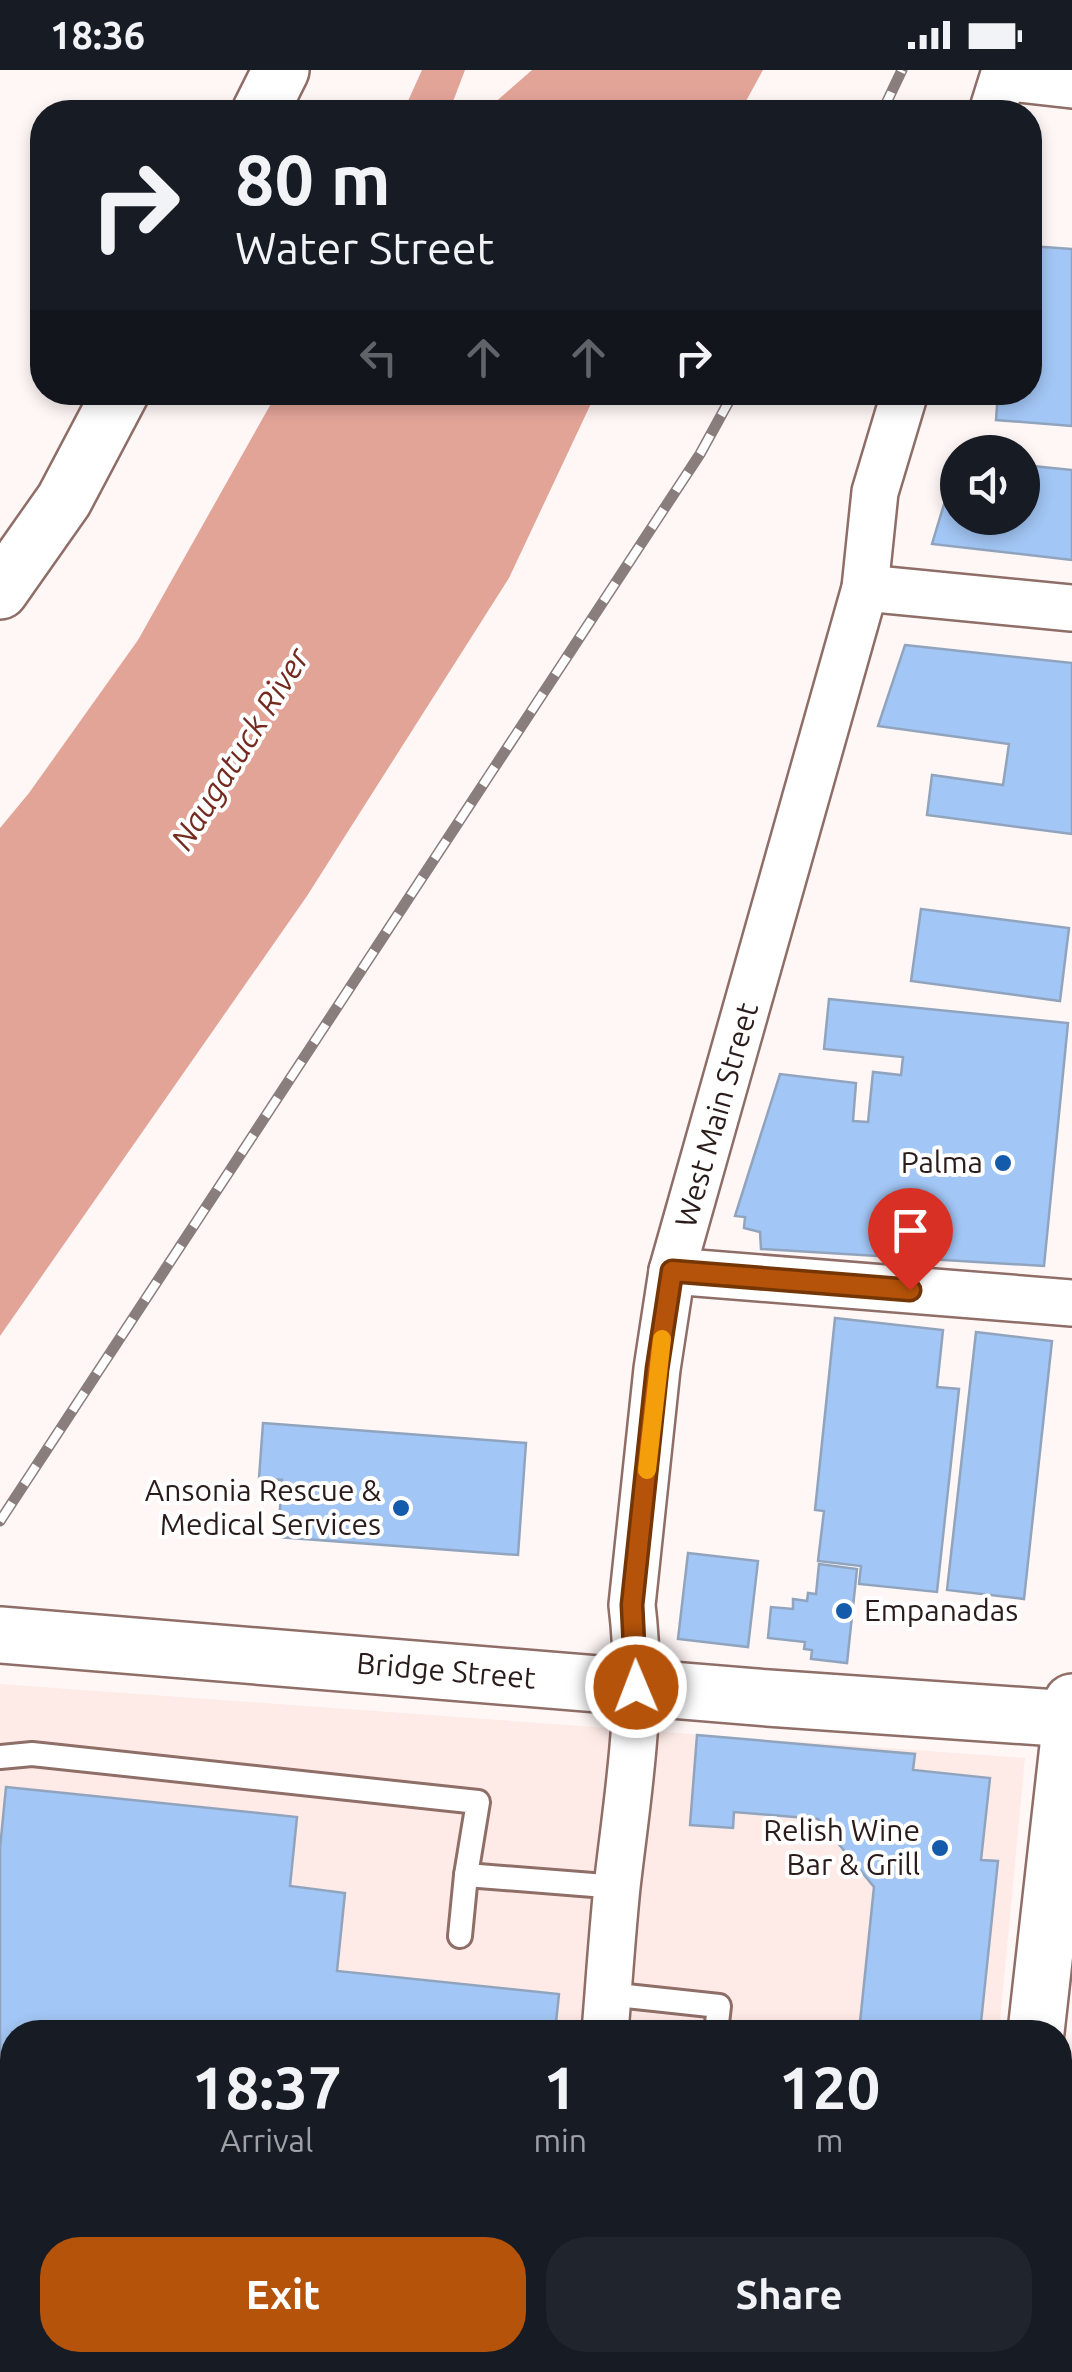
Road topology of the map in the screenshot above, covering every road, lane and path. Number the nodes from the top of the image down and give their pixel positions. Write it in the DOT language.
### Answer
graph roads {
  1 [pos="281,70"];
  2 [pos="1072,85"];
  3 [pos="998,95"];
  4 [pos="266,100"];
  5 [pos="114,405"];
  6 [pos="901,405"];
  7 [pos="865,588"];
  8 [pos="0,590"];
  9 [pos="1072,608"];
  10 [pos="672,1271"];
  11 [pos="1072,1303"];
  12 [pos="0,1635"];
  13 [pos="636,1687"];
  14 [pos="1072,1713"];
  15 [pos="0,1757"];
  16 [pos="466,1875"];
  17 [pos="618,1887"];
  18 [pos="460,1936"];
  19 [pos="606,2013"];
  20 [pos="717,2020"];
  21 [pos="1037,2020"];
  1 -- 4 [label="main road"];
  2 -- 3 [label="street"];
  5 -- 8 [label="main road"];
  6 -- 7 [label="street, West Main Street"];
  7 -- 9 [label="street"];
  7 -- 10 [label="street, West Main Street"];
  10 -- 11 [label="street"];
  10 -- 13 [label="street, West Main Street"];
  12 -- 13 [label="main road, Bridge Street"];
  13 -- 14 [label="main road, Bridge Street"];
  13 -- 17 [label="street, West Main Street"];
  14 -- 21 [label="main road"];
  15 -- 16 [label="lane"];
  16 -- 17 [label="lane"];
  16 -- 18 [label="lane"];
  17 -- 19 [label="street, West Main Street"];
  19 -- 20 [label="lane"];
}
